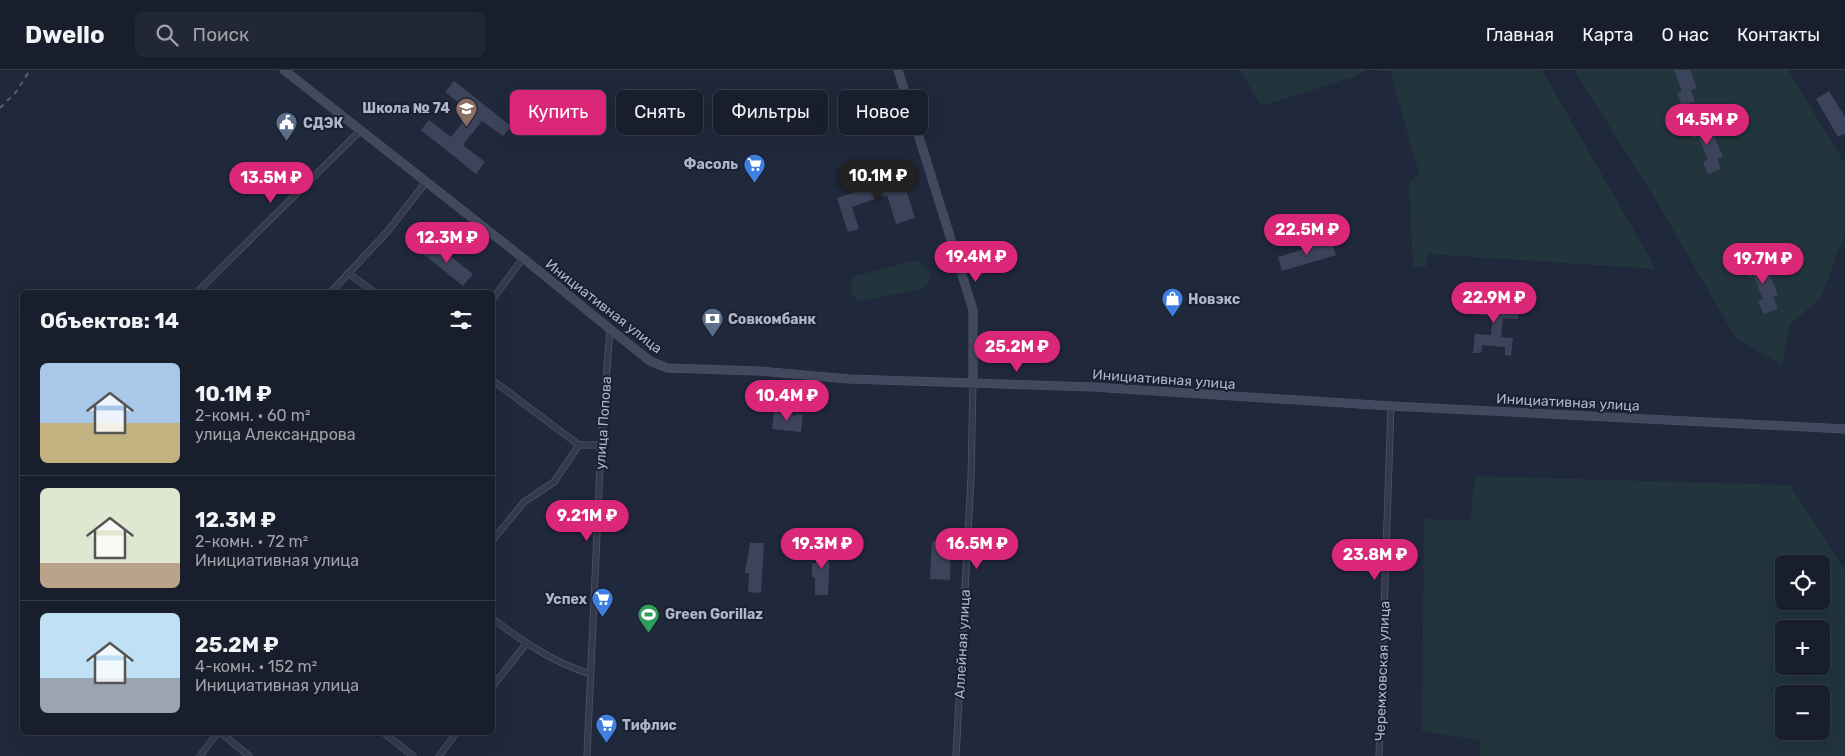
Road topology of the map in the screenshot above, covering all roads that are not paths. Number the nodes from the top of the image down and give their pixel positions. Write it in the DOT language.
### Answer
graph roads {
  1 [pos="284,70"];
  2 [pos="898,70"];
  3 [pos="360,131"];
  4 [pos="426,182"];
  5 [pos="523,258"];
  6 [pos="348,273"];
  7 [pos="199,290"];
  8 [pos="333,290"];
  9 [pos="371,290"];
  10 [pos="495,296"];
  11 [pos="610,330"];
  12 [pos="495,383"];
  13 [pos="973,383"];
  14 [pos="1391,406"];
  15 [pos="1845,429"];
  16 [pos="579,445"];
  17 [pos="601,445"];
  18 [pos="495,537"];
  19 [pos="495,620"];
  20 [pos="526,644"];
  21 [pos="590,674"];
  22 [pos="495,683"];
  23 [pos="217,735"];
  24 [pos="223,735"];
  25 [pos="387,735"];
  26 [pos="455,735"];
  27 [pos="200,756"];
  28 [pos="249,756"];
  29 [pos="413,756"];
  30 [pos="439,756"];
  31 [pos="587,756"];
  32 [pos="956,756"];
  33 [pos="1379,756"];
  1 -- 3 [label="main road, Инициативная улица"];
  2 -- 13 [label="main road"];
  3 -- 4 [label="main road, Инициативная улица"];
  3 -- 7 [label="street"];
  4 -- 5 [label="main road, Инициативная улица"];
  4 -- 6 [label="street"];
  5 -- 10 [label="street"];
  5 -- 11 [label="main road, Инициативная улица"];
  6 -- 8 [label="street"];
  6 -- 9 [label="street"];
  11 -- 13 [label="main road, Инициативная улица"];
  11 -- 17 [label="street, улица Попова"];
  12 -- 16 [label="street"];
  13 -- 14 [label="main road, Инициативная улица"];
  13 -- 32 [label="street, Аллейная улица"];
  14 -- 15 [label="main road, Инициативная улица"];
  14 -- 33 [label="street, Черемховская улица"];
  16 -- 17 [label="street"];
  16 -- 18 [label="street"];
  17 -- 21 [label="street, улица Попова"];
  19 -- 20 [label="street"];
  20 -- 21 [label="street"];
  20 -- 22 [label="street"];
  21 -- 31 [label="street, улица Попова"];
  23 -- 27 [label="street"];
  24 -- 28 [label="street"];
  25 -- 29 [label="street"];
  26 -- 30 [label="street"];
}
